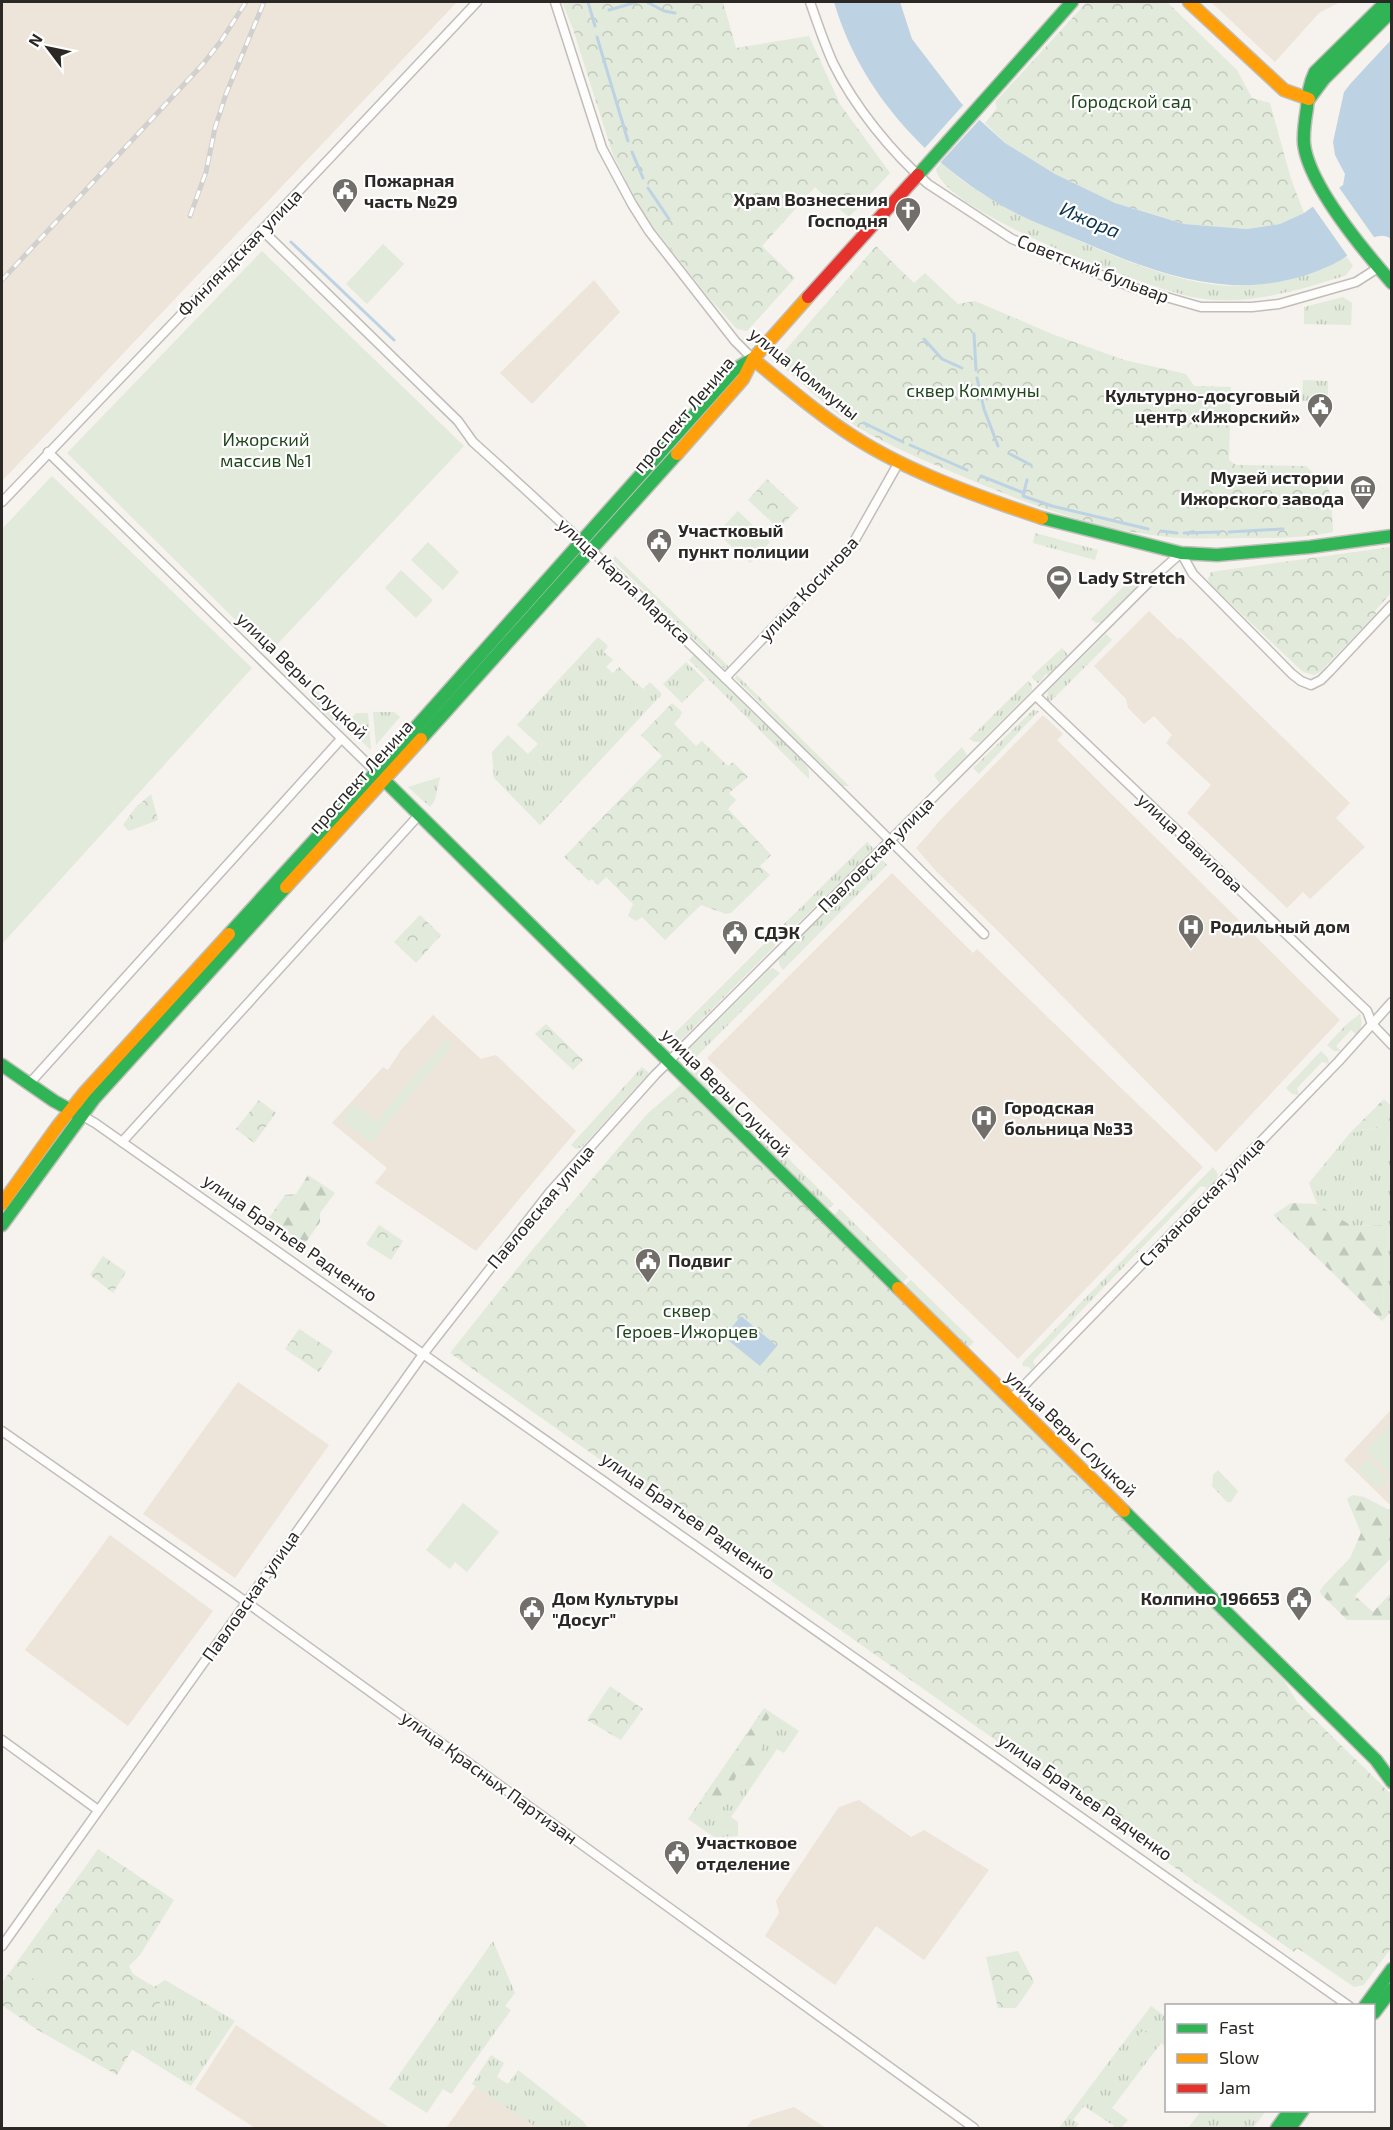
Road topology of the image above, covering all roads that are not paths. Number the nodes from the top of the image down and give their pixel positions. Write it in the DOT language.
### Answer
graph roads {
  1 [pos="477,2"];
  2 [pos="555,2"];
  3 [pos="810,2"];
  4 [pos="1072,2"];
  5 [pos="1189,2"];
  6 [pos="1386,2"];
  7 [pos="1392,11"];
  8 [pos="1309,99"];
  9 [pos="916,174"];
  10 [pos="262,230"];
  11 [pos="1378,268"];
  12 [pos="1392,283"];
  13 [pos="753,359"];
  14 [pos="48,452"];
  15 [pos="899,462"];
  16 [pos="2,502"];
  17 [pos="1392,536"];
  18 [pos="583,541"];
  19 [pos="592,550"];
  20 [pos="1181,553"];
  21 [pos="1389,612"];
  22 [pos="725,678"];
  23 [pos="1036,696"];
  24 [pos="341,739"];
  25 [pos="380,776"];
  26 [pos="419,815"];
  27 [pos="890,841"];
  28 [pos="984,934"];
  29 [pos="1392,1002"];
  30 [pos="1372,1023"];
  31 [pos="1392,1045"];
  32 [pos="669,1061"];
  33 [pos="2,1065"];
  34 [pos="29,1084"];
  35 [pos="75,1112"];
  36 [pos="122,1142"];
  37 [pos="2,1204"];
  38 [pos="2,1225"];
  39 [pos="424,1353"];
  40 [pos="1010,1400"];
  41 [pos="2,1431"];
  42 [pos="246,1603"];
  43 [pos="2,1740"];
  44 [pos="1376,1760"];
  45 [pos="1392,1769"];
  46 [pos="1392,1782"];
  47 [pos="98,1810"];
  48 [pos="2,1946"];
  49 [pos="1392,1969"];
  50 [pos="1392,1989"];
  51 [pos="1346,2004"];
  52 [pos="1366,2004"];
  53 [pos="1375,2012"];
  54 [pos="1289,2112"];
  55 [pos="1302,2112"];
  56 [pos="974,2128"];
  57 [pos="1277,2128"];
  58 [pos="1290,2128"];
  1 -- 10 [label="street, Финляндская улица"];
  2 -- 13 [label="street, улица Коммуны"];
  3 -- 9 [label="street, Советский бульвар"];
  4 -- 9 [label="main road, проспект Ленина"];
  5 -- 8 [label="main road"];
  6 -- 8 [label="main road"];
  7 -- 8 [label="main road"];
  8 -- 11 [label="main road"];
  9 -- 11 [label="street, Советский бульвар"];
  9 -- 13 [label="main road, проспект Ленина"];
  10 -- 14 [label="street, Финляндская улица"];
  10 -- 18 [label="street, улица Карла Маркса"];
  11 -- 12 [label="main road"];
  13 -- 15 [label="main road, улица Коммуны"];
  13 -- 18 [label="main road, проспект Ленина"];
  13 -- 19 [label="main road, проспект Ленина"];
  14 -- 16 [label="street, Финляндская улица"];
  14 -- 24 [label="street, улица Веры Слуцкой"];
  15 -- 20 [label="main road, улица Коммуны"];
  15 -- 22 [label="street, улица Косинова"];
  17 -- 20 [label="main road, улица Коммуны"];
  18 -- 19 [label="street, улица Карла Маркса"];
  18 -- 25 [label="main road, проспект Ленина"];
  19 -- 22 [label="street, улица Карла Маркса"];
  19 -- 25 [label="main road, проспект Ленина"];
  20 -- 21 [label="street"];
  20 -- 23 [label="street, Павловская улица"];
  22 -- 27 [label="street, улица Карла Маркса"];
  23 -- 27 [label="street, Павловская улица"];
  23 -- 30 [label="street, улица Вавилова"];
  24 -- 25 [label="street, улица Веры Слуцкой"];
  24 -- 34 [label="street"];
  25 -- 26 [label="main road, улица Веры Слуцкой"];
  25 -- 35 [label="main road, проспект Ленина"];
  26 -- 32 [label="main road, улица Веры Слуцкой"];
  26 -- 36 [label="street"];
  27 -- 28 [label="street, улица Карла Маркса"];
  27 -- 32 [label="street, Павловская улица"];
  29 -- 30 [label="street, Стахановская улица"];
  30 -- 31 [label="street, улица Вавилова"];
  30 -- 40 [label="street, Стахановская улица"];
  32 -- 39 [label="street, Павловская улица"];
  32 -- 40 [label="main road, улица Веры Слуцкой"];
  33 -- 34 [label="main road, улица Братьев Радченко"];
  34 -- 35 [label="main road, улица Братьев Радченко"];
  35 -- 36 [label="street, улица Братьев Радченко"];
  35 -- 37 [label="main road, проспект Ленина"];
  35 -- 38 [label="main road, проспект Ленина"];
  36 -- 39 [label="street, улица Братьев Радченко"];
  39 -- 42 [label="street, Павловская улица"];
  39 -- 51 [label="street, улица Братьев Радченко"];
  40 -- 44 [label="main road, улица Веры Слуцкой"];
  41 -- 42 [label="street, улица Красных Партизан"];
  42 -- 47 [label="street, Павловская улица"];
  42 -- 56 [label="street, улица Красных Партизан"];
  43 -- 47 [label="street"];
  44 -- 45 [label="main road, улица Веры Слуцкой"];
  44 -- 46 [label="main road, улица Веры Слуцкой"];
  47 -- 48 [label="street, Павловская улица"];
  49 -- 52 [label="main road"];
  50 -- 53 [label="main road"];
  54 -- 57 [label="main road"];
  55 -- 58 [label="main road"];
}
